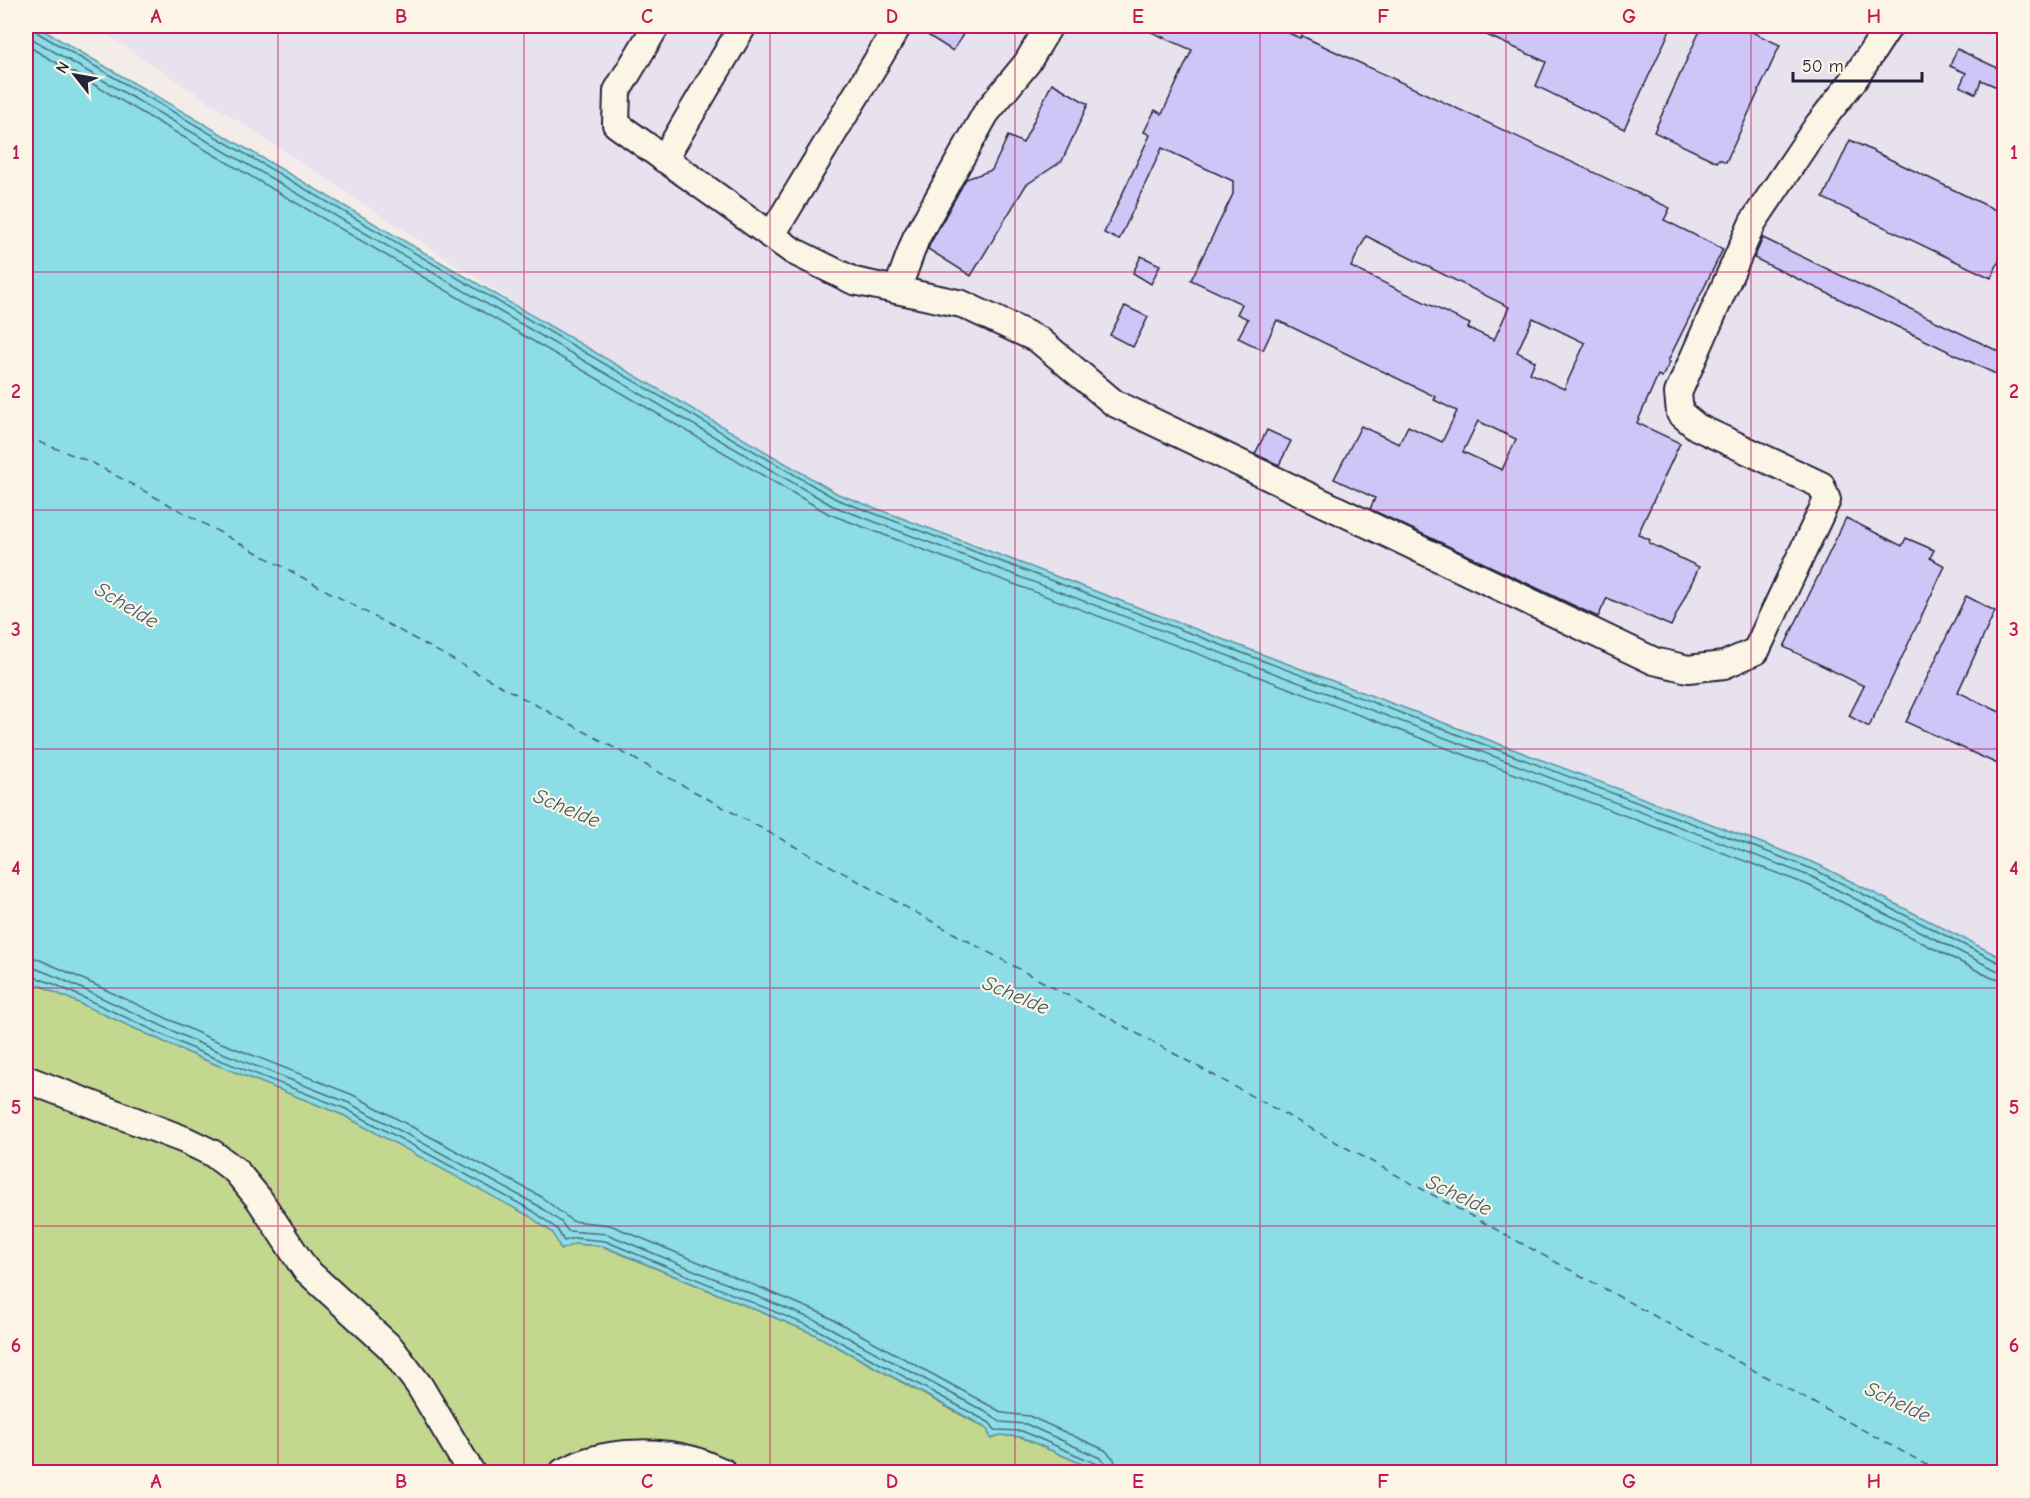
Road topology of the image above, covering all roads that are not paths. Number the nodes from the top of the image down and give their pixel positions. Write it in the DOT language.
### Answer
graph roads {
  1 [pos="656,26"];
  2 [pos="743,26"];
  3 [pos="898,26"];
  4 [pos="1049,26"];
  5 [pos="1889,26"];
  6 [pos="664,159"];
  7 [pos="771,236"];
  8 [pos="897,290"];
  9 [pos="26,1079"];
  10 [pos="471,1473"];
  11 [pos="562,1473"];
  12 [pos="723,1473"];
  1 -- 6 [label="lane"];
  2 -- 6 [label="lane"];
  3 -- 7 [label="lane"];
  4 -- 8 [label="lane"];
  5 -- 8 [label="lane"];
  6 -- 7 [label="lane"];
  7 -- 8 [label="lane"];
  9 -- 10 [label="lane"];
  11 -- 12 [label="lane"];
}
